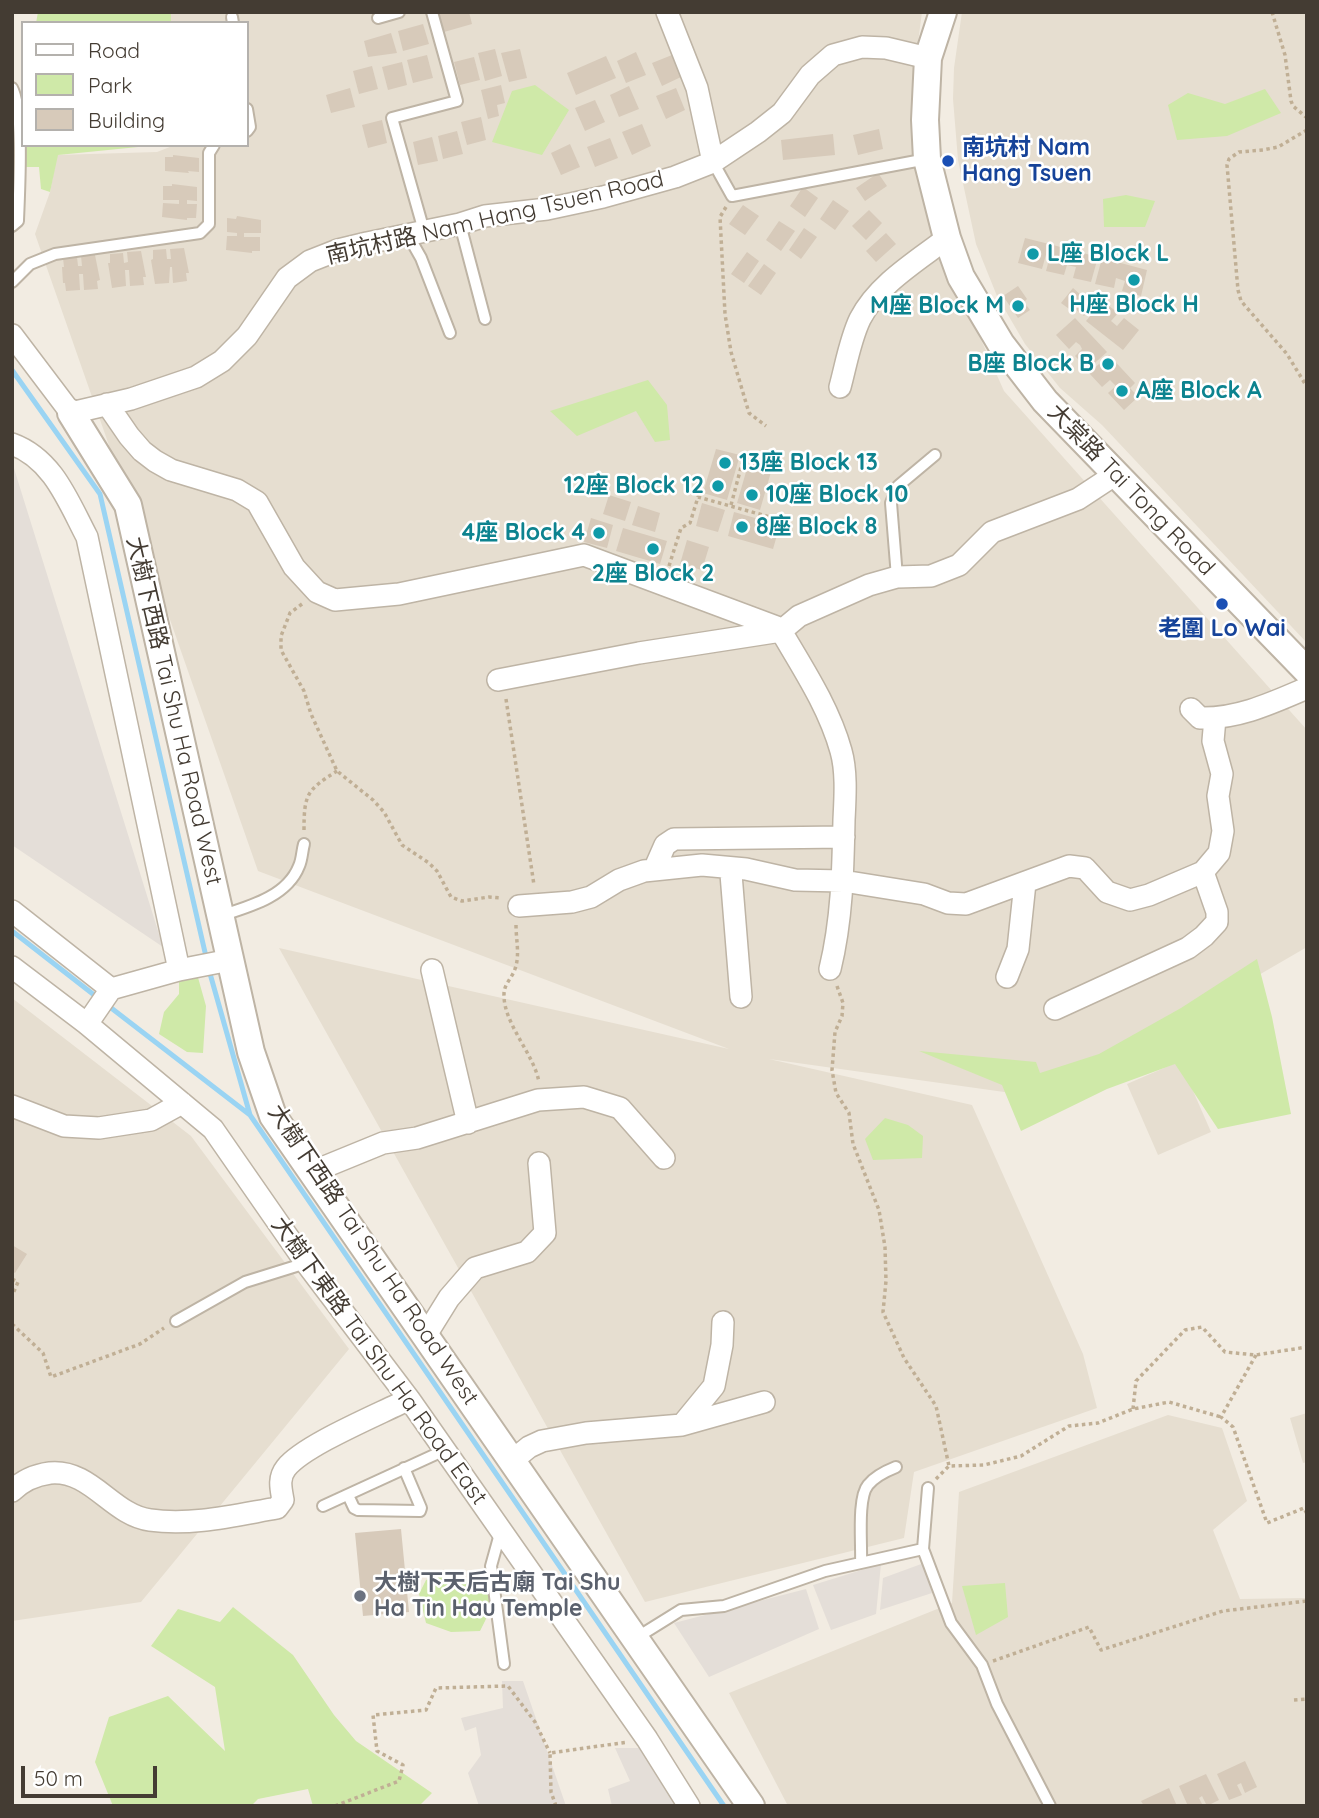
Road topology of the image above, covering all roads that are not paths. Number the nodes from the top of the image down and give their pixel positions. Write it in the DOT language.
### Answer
graph roads {
  1 [pos="399,12"];
  2 [pos="432,12"];
  3 [pos="667,12"];
  4 [pos="943,12"];
  5 [pos="378,18"];
  6 [pos="928,58"];
  7 [pos="12,88"];
  8 [pos="213,147"];
  9 [pos="927,159"];
  10 [pos="713,162"];
  11 [pos="460,224"];
  12 [pos="12,226"];
  13 [pos="416,233"];
  14 [pos="947,238"];
  15 [pos="13,279"];
  16 [pos="485,319"];
  17 [pos="450,333"];
  18 [pos="12,335"];
  19 [pos="840,387"];
  20 [pos="107,404"];
  21 [pos="71,413"];
  22 [pos="12,444"];
  23 [pos="936,455"];
  24 [pos="1116,474"];
  25 [pos="897,577"];
  26 [pos="782,630"];
  27 [pos="1306,673"];
  28 [pos="498,680"];
  29 [pos="1191,709"];
  30 [pos="1215,718"];
  31 [pos="844,837"];
  32 [pos="303,844"];
  33 [pos="735,868"];
  34 [pos="654,870"];
  35 [pos="1203,872"];
  36 [pos="843,881"];
  37 [pos="1025,883"];
  38 [pos="519,906"];
  39 [pos="12,911"];
  40 [pos="220,916"];
  41 [pos="230,960"];
  42 [pos="12,967"];
  43 [pos="830,969"];
  44 [pos="178,970"];
  45 [pos="432,970"];
  46 [pos="1007,977"];
  47 [pos="109,993"];
  48 [pos="741,997"];
  49 [pos="1055,1009"];
  50 [pos="90,1021"];
  51 [pos="182,1103"];
  52 [pos="12,1106"];
  53 [pos="468,1123"];
  54 [pos="664,1158"];
  55 [pos="539,1163"];
  56 [pos="312,1172"];
  57 [pos="306,1263"];
  58 [pos="176,1321"];
  59 [pos="723,1322"];
  60 [pos="426,1335"];
  61 [pos="410,1399"];
  62 [pos="764,1402"];
  63 [pos="682,1425"];
  64 [pos="445,1450"];
  65 [pos="513,1460"];
  66 [pos="896,1467"];
  67 [pos="404,1468"];
  68 [pos="928,1488"];
  69 [pos="12,1491"];
  70 [pos="348,1495"];
  71 [pos="323,1506"];
  72 [pos="501,1530"];
  73 [pos="923,1549"];
  74 [pos="861,1563"];
  75 [pos="636,1638"];
  76 [pos="504,1664"];
  77 [pos="689,1806"];
  78 [pos="751,1806"];
  79 [pos="1049,1806"];
  1 -- 5 [label="lane"];
  2 -- 13 [label="lane"];
  3 -- 10 [label="street"];
  4 -- 6 [label="street, 大棠路 Tai Tong Road"];
  6 -- 9 [label="street, 大棠路 Tai Tong Road"];
  6 -- 10 [label="street, 南坑村路 Nam Hang Tsuen Road"];
  7 -- 12 [label="lane"];
  8 -- 15 [label="lane"];
  9 -- 10 [label="lane"];
  9 -- 14 [label="street, 大棠路 Tai Tong Road"];
  10 -- 11 [label="street, 南坑村路 Nam Hang Tsuen Road"];
  11 -- 13 [label="street, 南坑村路 Nam Hang Tsuen Road"];
  11 -- 16 [label="lane"];
  13 -- 17 [label="lane"];
  13 -- 20 [label="street, 南坑村路 Nam Hang Tsuen Road"];
  14 -- 19 [label="street"];
  14 -- 24 [label="street, 大棠路 Tai Tong Road"];
  18 -- 21 [label="street, 大樹下西路 Tai Shu Ha Road West"];
  20 -- 21 [label="street, 南坑村路 Nam Hang Tsuen Road"];
  20 -- 26 [label="street"];
  21 -- 40 [label="street, 大樹下西路 Tai Shu Ha Road West"];
  22 -- 44 [label="street"];
  23 -- 25 [label="lane"];
  24 -- 25 [label="street"];
  24 -- 27 [label="street, 大棠路 Tai Tong Road"];
  25 -- 26 [label="street"];
  26 -- 28 [label="street"];
  26 -- 31 [label="street"];
  27 -- 30 [label="street"];
  29 -- 30 [label="street"];
  30 -- 35 [label="street"];
  31 -- 34 [label="street"];
  31 -- 36 [label="street"];
  32 -- 40 [label="lane"];
  33 -- 34 [label="street"];
  33 -- 36 [label="street"];
  33 -- 48 [label="street"];
  34 -- 38 [label="street"];
  35 -- 37 [label="street"];
  35 -- 49 [label="street"];
  36 -- 37 [label="street"];
  36 -- 43 [label="street"];
  37 -- 46 [label="street"];
  39 -- 47 [label="street"];
  40 -- 41 [label="street, 大樹下西路 Tai Shu Ha Road West"];
  41 -- 44 [label="street"];
  41 -- 56 [label="street, 大樹下西路 Tai Shu Ha Road West"];
  42 -- 50 [label="street, 大樹下東路 Tai Shu Ha Road East"];
  44 -- 47 [label="street"];
  45 -- 53 [label="street"];
  47 -- 50 [label="street"];
  50 -- 51 [label="street, 大樹下東路 Tai Shu Ha Road East"];
  51 -- 52 [label="street"];
  51 -- 57 [label="street, 大樹下東路 Tai Shu Ha Road East"];
  53 -- 54 [label="street"];
  53 -- 56 [label="street"];
  55 -- 60 [label="street"];
  56 -- 60 [label="street, 大樹下西路 Tai Shu Ha Road West"];
  57 -- 58 [label="lane"];
  57 -- 61 [label="street, 大樹下東路 Tai Shu Ha Road East"];
  59 -- 63 [label="street"];
  60 -- 65 [label="street, 大樹下西路 Tai Shu Ha Road West"];
  61 -- 64 [label="street, 大樹下東路 Tai Shu Ha Road East"];
  61 -- 69 [label="street"];
  62 -- 63 [label="street"];
  63 -- 65 [label="street"];
  64 -- 67 [label="lane"];
  64 -- 72 [label="street, 大樹下東路 Tai Shu Ha Road East"];
  65 -- 75 [label="street, 大樹下西路 Tai Shu Ha Road West"];
  66 -- 74 [label="lane"];
  67 -- 70 [label="lane"];
  67 -- 70 [label="lane"];
  68 -- 73 [label="lane"];
  70 -- 71 [label="lane"];
  72 -- 76 [label="lane"];
  72 -- 77 [label="street, 大樹下東路 Tai Shu Ha Road East"];
  73 -- 74 [label="lane"];
  73 -- 79 [label="lane"];
  74 -- 75 [label="lane"];
  75 -- 78 [label="street, 大樹下西路 Tai Shu Ha Road West"];
}
